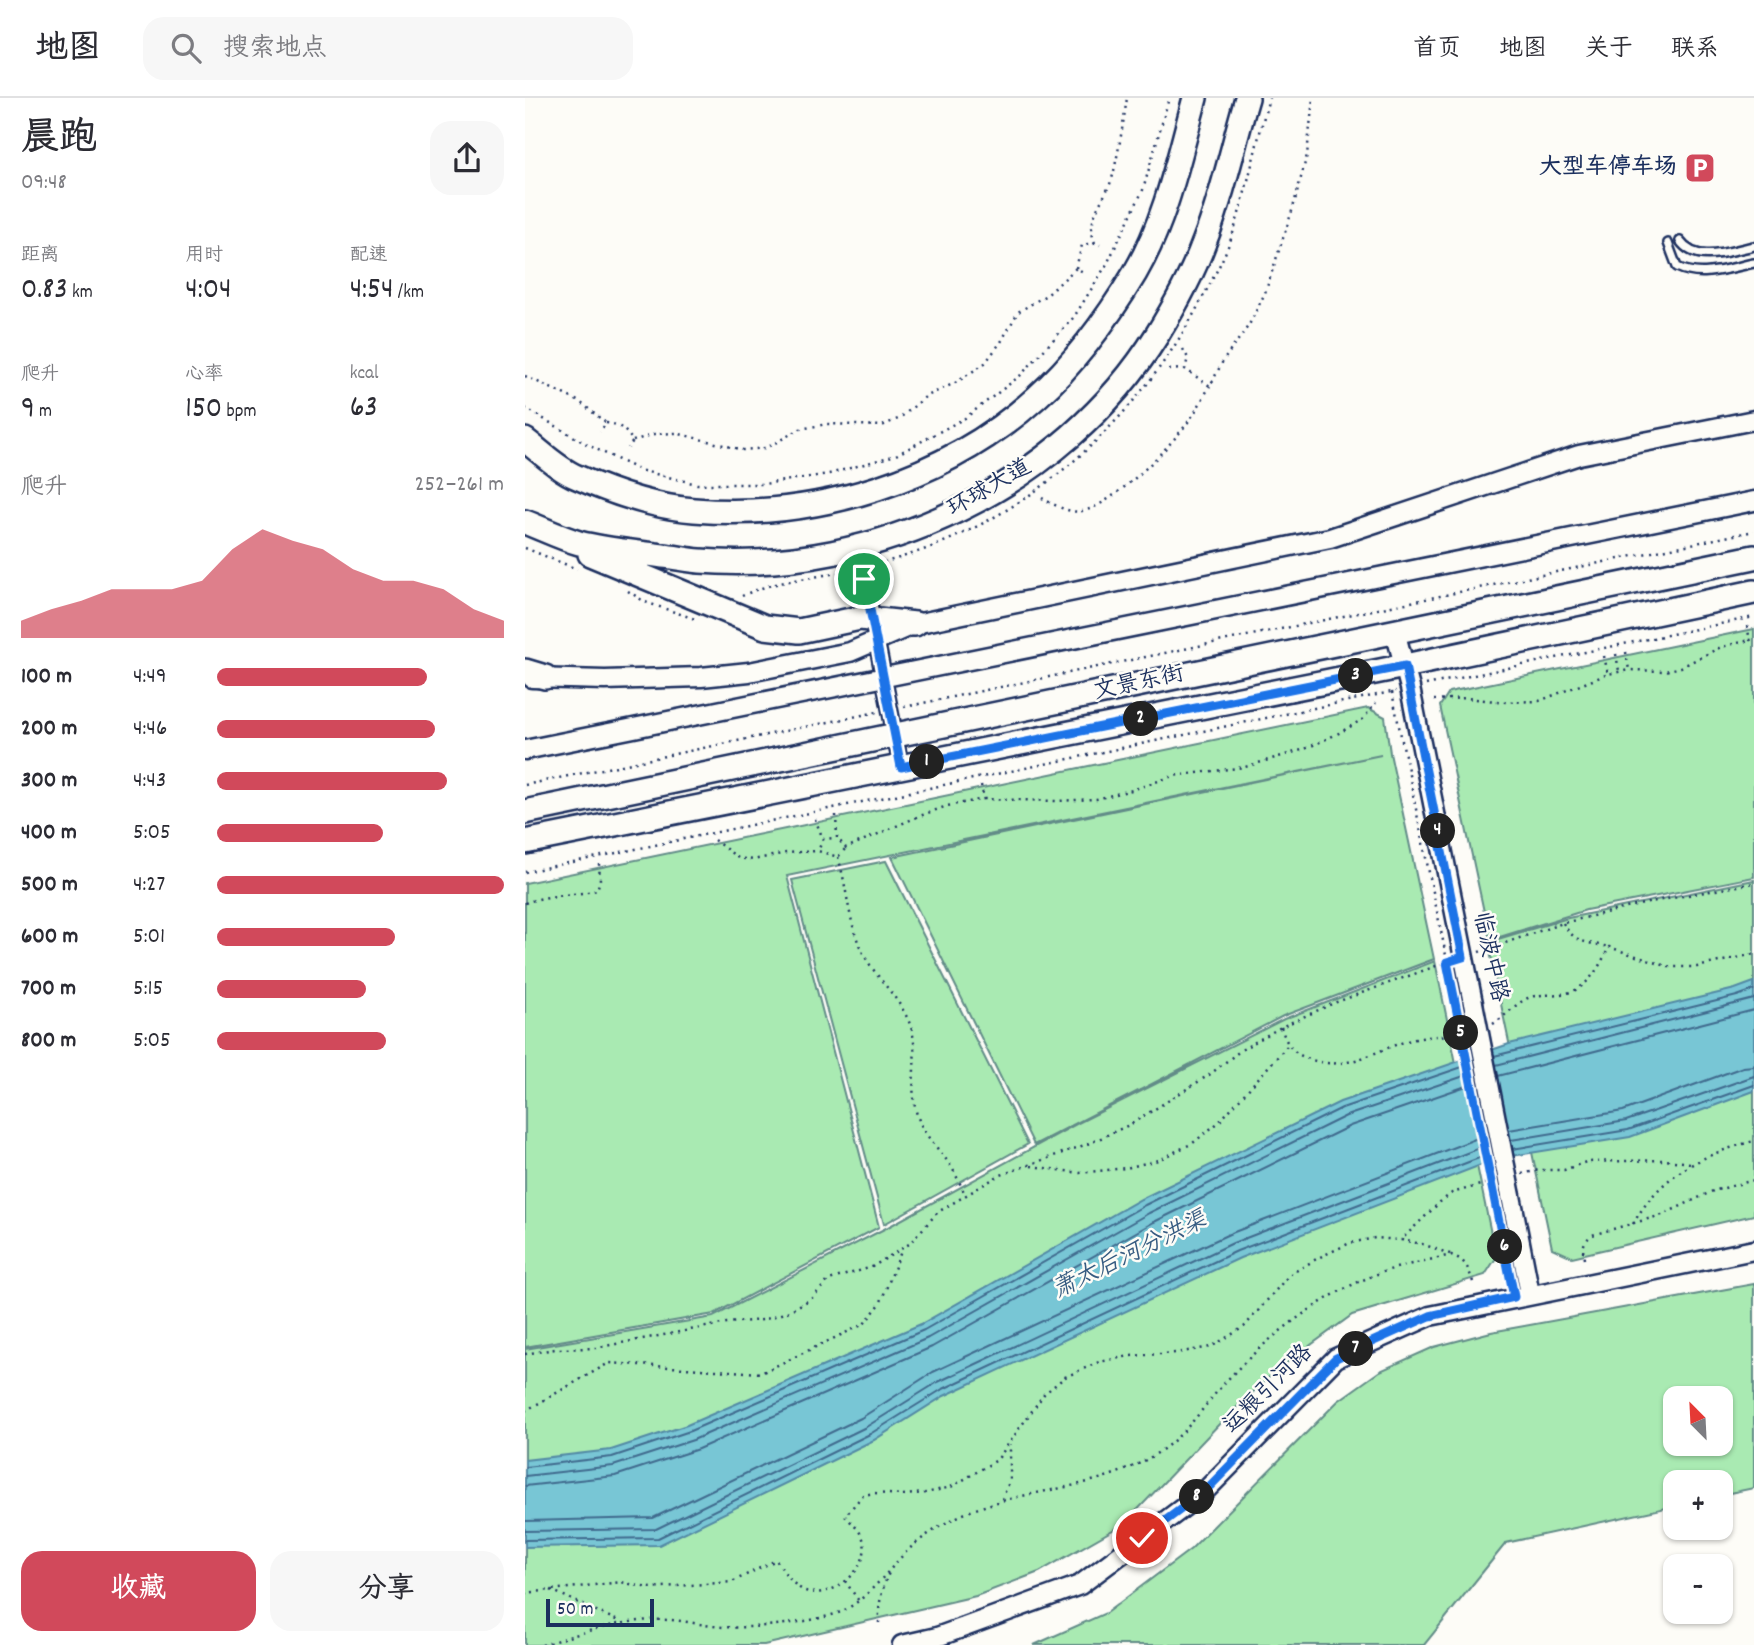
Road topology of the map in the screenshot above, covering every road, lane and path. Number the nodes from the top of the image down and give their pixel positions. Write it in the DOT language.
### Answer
graph roads {
  1 [pos="1127,98"];
  2 [pos="1169,98"];
  3 [pos="1195,98"];
  4 [pos="1247,98"];
  5 [pos="1313,98"];
  6 [pos="1680,240"];
  7 [pos="1095,243"];
  8 [pos="1668,243"];
  9 [pos="1100,245"];
  10 [pos="1754,246"];
  11 [pos="1754,262"];
  12 [pos="1076,268"];
  13 [pos="1085,273"];
  14 [pos="1183,349"];
  15 [pos="1185,369"];
  16 [pos="1169,370"];
  17 [pos="525,376"];
  18 [pos="1210,386"];
  19 [pos="525,408"];
  20 [pos="1754,420"];
  21 [pos="606,423"];
  22 [pos="600,432"];
  23 [pos="525,440"];
  24 [pos="633,441"];
  25 [pos="628,448"];
  26 [pos="525,453"];
  27 [pos="574,476"];
  28 [pos="1042,498"];
  29 [pos="1754,501"];
  30 [pos="525,522"];
  31 [pos="1754,531"];
  32 [pos="557,536"];
  33 [pos="858,545"];
  34 [pos="1754,557"];
  35 [pos="1754,592"];
  36 [pos="1754,617"];
  37 [pos="915,624"];
  38 [pos="1747,626"];
  39 [pos="875,630"];
  40 [pos="1395,631"];
  41 [pos="1752,640"];
  42 [pos="1626,652"];
  43 [pos="1616,654"];
  44 [pos="1604,656"];
  45 [pos="1629,670"];
  46 [pos="1619,672"];
  47 [pos="1608,674"];
  48 [pos="532,675"];
  49 [pos="884,677"];
  50 [pos="1402,682"];
  51 [pos="1434,700"];
  52 [pos="1376,703"];
  53 [pos="890,709"];
  54 [pos="895,735"];
  55 [pos="525,750"];
  56 [pos="901,767"];
  57 [pos="525,785"];
  58 [pos="981,785"];
  59 [pos="984,799"];
  60 [pos="525,812"];
  61 [pos="836,815"];
  62 [pos="815,819"];
  63 [pos="837,838"];
  64 [pos="823,839"];
  65 [pos="714,840"];
  66 [pos="525,842"];
  67 [pos="846,848"];
  68 [pos="818,851"];
  69 [pos="838,857"];
  70 [pos="599,864"];
  71 [pos="525,872"];
  72 [pos="1754,883"];
  73 [pos="525,904"];
  74 [pos="1563,923"];
  75 [pos="1609,947"];
  76 [pos="1754,954"];
  77 [pos="1455,959"];
  78 [pos="1450,975"];
  79 [pos="1281,1027"];
  80 [pos="1487,1027"];
  81 [pos="1461,1029"];
  82 [pos="1466,1035"];
  83 [pos="1463,1043"];
  84 [pos="1287,1046"];
  85 [pos="1754,1141"];
  86 [pos="1028,1166"];
  87 [pos="1491,1177"];
  88 [pos="1754,1181"];
  89 [pos="1502,1193"];
  90 [pos="965,1194"];
  91 [pos="1633,1224"];
  92 [pos="1401,1240"];
  93 [pos="903,1247"];
  94 [pos="1754,1250"];
  95 [pos="1584,1259"];
  96 [pos="1473,1282"];
  97 [pos="1530,1294"];
  98 [pos="525,1354"];
  99 [pos="525,1411"];
  100 [pos="1010,1444"];
  101 [pos="1002,1499"];
  102 [pos="892,1567"];
  103 [pos="845,1581"];
  104 [pos="548,1588"];
  105 [pos="525,1592"];
  106 [pos="859,1601"];
  107 [pos="620,1622"];
  108 [pos="879,1623"];
  109 [pos="542,1645"];
  110 [pos="902,1645"];
  1 -- 7 [label="path"];
  2 -- 19 [label="path"];
  3 -- 27 [label="main road, 环球大道"];
  4 -- 33 [label="main road, 环球大道"];
  5 -- 18 [label="path"];
  6 -- 10 [label="lane"];
  7 -- 9 [label="path"];
  7 -- 12 [label="path"];
  8 -- 11 [label="lane"];
  12 -- 13 [label="path"];
  12 -- 24 [label="path"];
  14 -- 15 [label="path"];
  15 -- 16 [label="path"];
  15 -- 18 [label="path"];
  17 -- 21 [label="path"];
  18 -- 28 [label="path"];
  20 -- 37 [label="street"];
  21 -- 22 [label="path"];
  21 -- 24 [label="path"];
  23 -- 27 [label="main road, 环球大道"];
  24 -- 25 [label="path"];
  26 -- 27 [label="main road"];
  29 -- 49 [label="street"];
  30 -- 32 [label="main road, 环球大道"];
  31 -- 53 [label="path"];
  32 -- 33 [label="main road, 环球大道"];
  32 -- 39 [label="main road"];
  33 -- 39 [label="street"];
  34 -- 40 [label="main road, 文景东街"];
  35 -- 50 [label="main road, 文景东街"];
  36 -- 50 [label="path"];
  37 -- 39 [label="main road"];
  38 -- 41 [label="path"];
  39 -- 48 [label="street"];
  39 -- 49 [label="street"];
  40 -- 50 [label="street, 临波中路"];
  40 -- 54 [label="main road, 文景东街"];
  41 -- 45 [label="path"];
  42 -- 45 [label="path"];
  43 -- 46 [label="path"];
  44 -- 47 [label="path"];
  45 -- 46 [label="path"];
  46 -- 47 [label="path"];
  47 -- 51 [label="path"];
  49 -- 53 [label="street"];
  49 -- 55 [label="street"];
  50 -- 56 [label="main road, 文景东街"];
  50 -- 71 [label="path"];
  50 -- 77 [label="street, 临波中路"];
  50 -- 77 [label="path, 临波中路"];
  52 -- 59 [label="path"];
  53 -- 54 [label="street"];
  53 -- 57 [label="path"];
  54 -- 56 [label="street"];
  54 -- 60 [label="main road, 文景东街"];
  56 -- 66 [label="main road, 文景东街"];
  58 -- 59 [label="path"];
  59 -- 67 [label="path"];
  61 -- 63 [label="path"];
  62 -- 64 [label="path"];
  63 -- 64 [label="path"];
  63 -- 67 [label="path"];
  64 -- 68 [label="path"];
  65 -- 68 [label="path"];
  67 -- 69 [label="path"];
  68 -- 69 [label="path"];
  69 -- 90 [label="path"];
  70 -- 73 [label="path"];
  72 -- 74 [label="path"];
  74 -- 75 [label="path"];
  74 -- 77 [label="path"];
  75 -- 76 [label="path"];
  75 -- 80 [label="path"];
  77 -- 78 [label="path, 临波中路"];
  77 -- 79 [label="path"];
  77 -- 89 [label="street, 临波中路, bridge"];
  79 -- 84 [label="path"];
  79 -- 86 [label="path"];
  81 -- 83 [label="path"];
  82 -- 84 [label="path"];
  84 -- 86 [label="path"];
  85 -- 91 [label="path"];
  86 -- 90 [label="path"];
  87 -- 89 [label="path"];
  88 -- 91 [label="path"];
  89 -- 97 [label="street, 临波中路"];
  90 -- 93 [label="path"];
  91 -- 95 [label="path"];
  92 -- 100 [label="path"];
  93 -- 98 [label="path"];
  93 -- 99 [label="path"];
  94 -- 97 [label="street, 运粮引河路"];
  96 -- 101 [label="path"];
  97 -- 110 [label="street, 运粮引河路"];
  100 -- 101 [label="path"];
  100 -- 103 [label="path"];
  101 -- 102 [label="path"];
  102 -- 106 [label="path"];
  102 -- 108 [label="path"];
  103 -- 104 [label="path"];
  103 -- 106 [label="path"];
  104 -- 105 [label="path"];
  104 -- 107 [label="path"];
  106 -- 107 [label="path"];
  107 -- 109 [label="path"];
}
